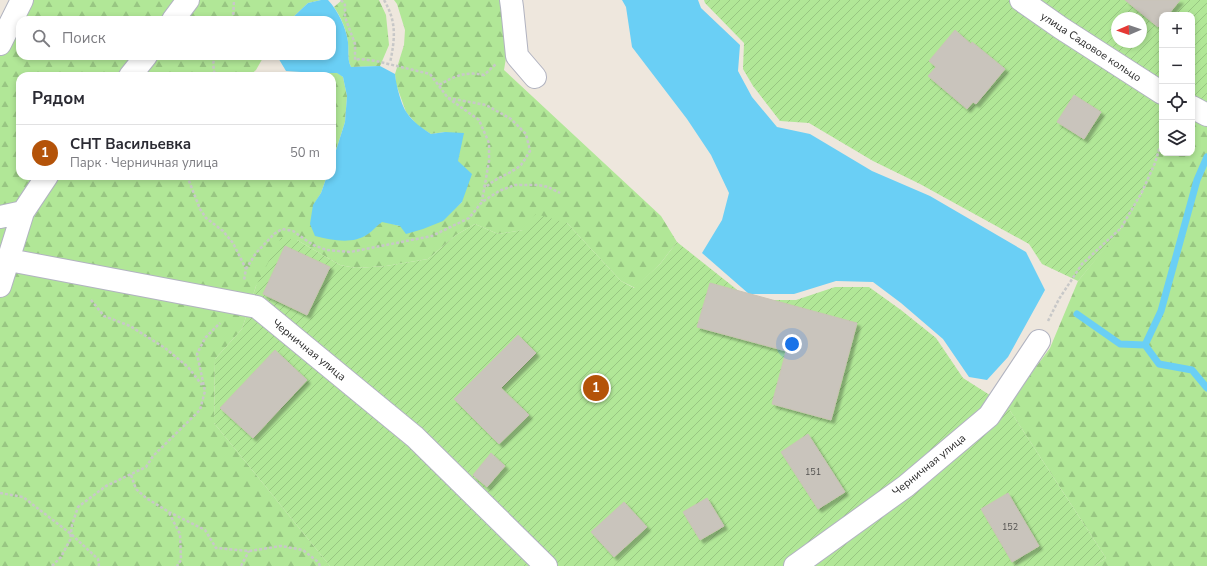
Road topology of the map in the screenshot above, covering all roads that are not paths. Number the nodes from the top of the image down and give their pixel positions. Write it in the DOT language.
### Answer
graph roads {
  1 [pos="22,0"];
  2 [pos="188,0"];
  3 [pos="510,0"];
  4 [pos="1021,0"];
  5 [pos="176,16"];
  6 [pos="0,44"];
  7 [pos="143,60"];
  8 [pos="133,72"];
  9 [pos="535,77"];
  10 [pos="1159,91"];
  11 [pos="1195,109"];
  12 [pos="1207,115"];
  13 [pos="44,180"];
  14 [pos="23,212"];
  15 [pos="0,217"];
  16 [pos="9,260"];
  17 [pos="0,286"];
  18 [pos="1039,341"];
  19 [pos="546,566"];
  20 [pos="795,566"];
  1 -- 6 [label="street"];
  2 -- 5 [label="street"];
  3 -- 9 [label="street"];
  4 -- 10 [label="street, улица Садовое кольцо"];
  7 -- 8 [label="street"];
  11 -- 12 [label="street"];
  13 -- 14 [label="street"];
  14 -- 15 [label="street"];
  14 -- 16 [label="street"];
  16 -- 17 [label="street"];
  16 -- 19 [label="street, Черничная улица"];
  18 -- 20 [label="street, Черничная улица"];
}
